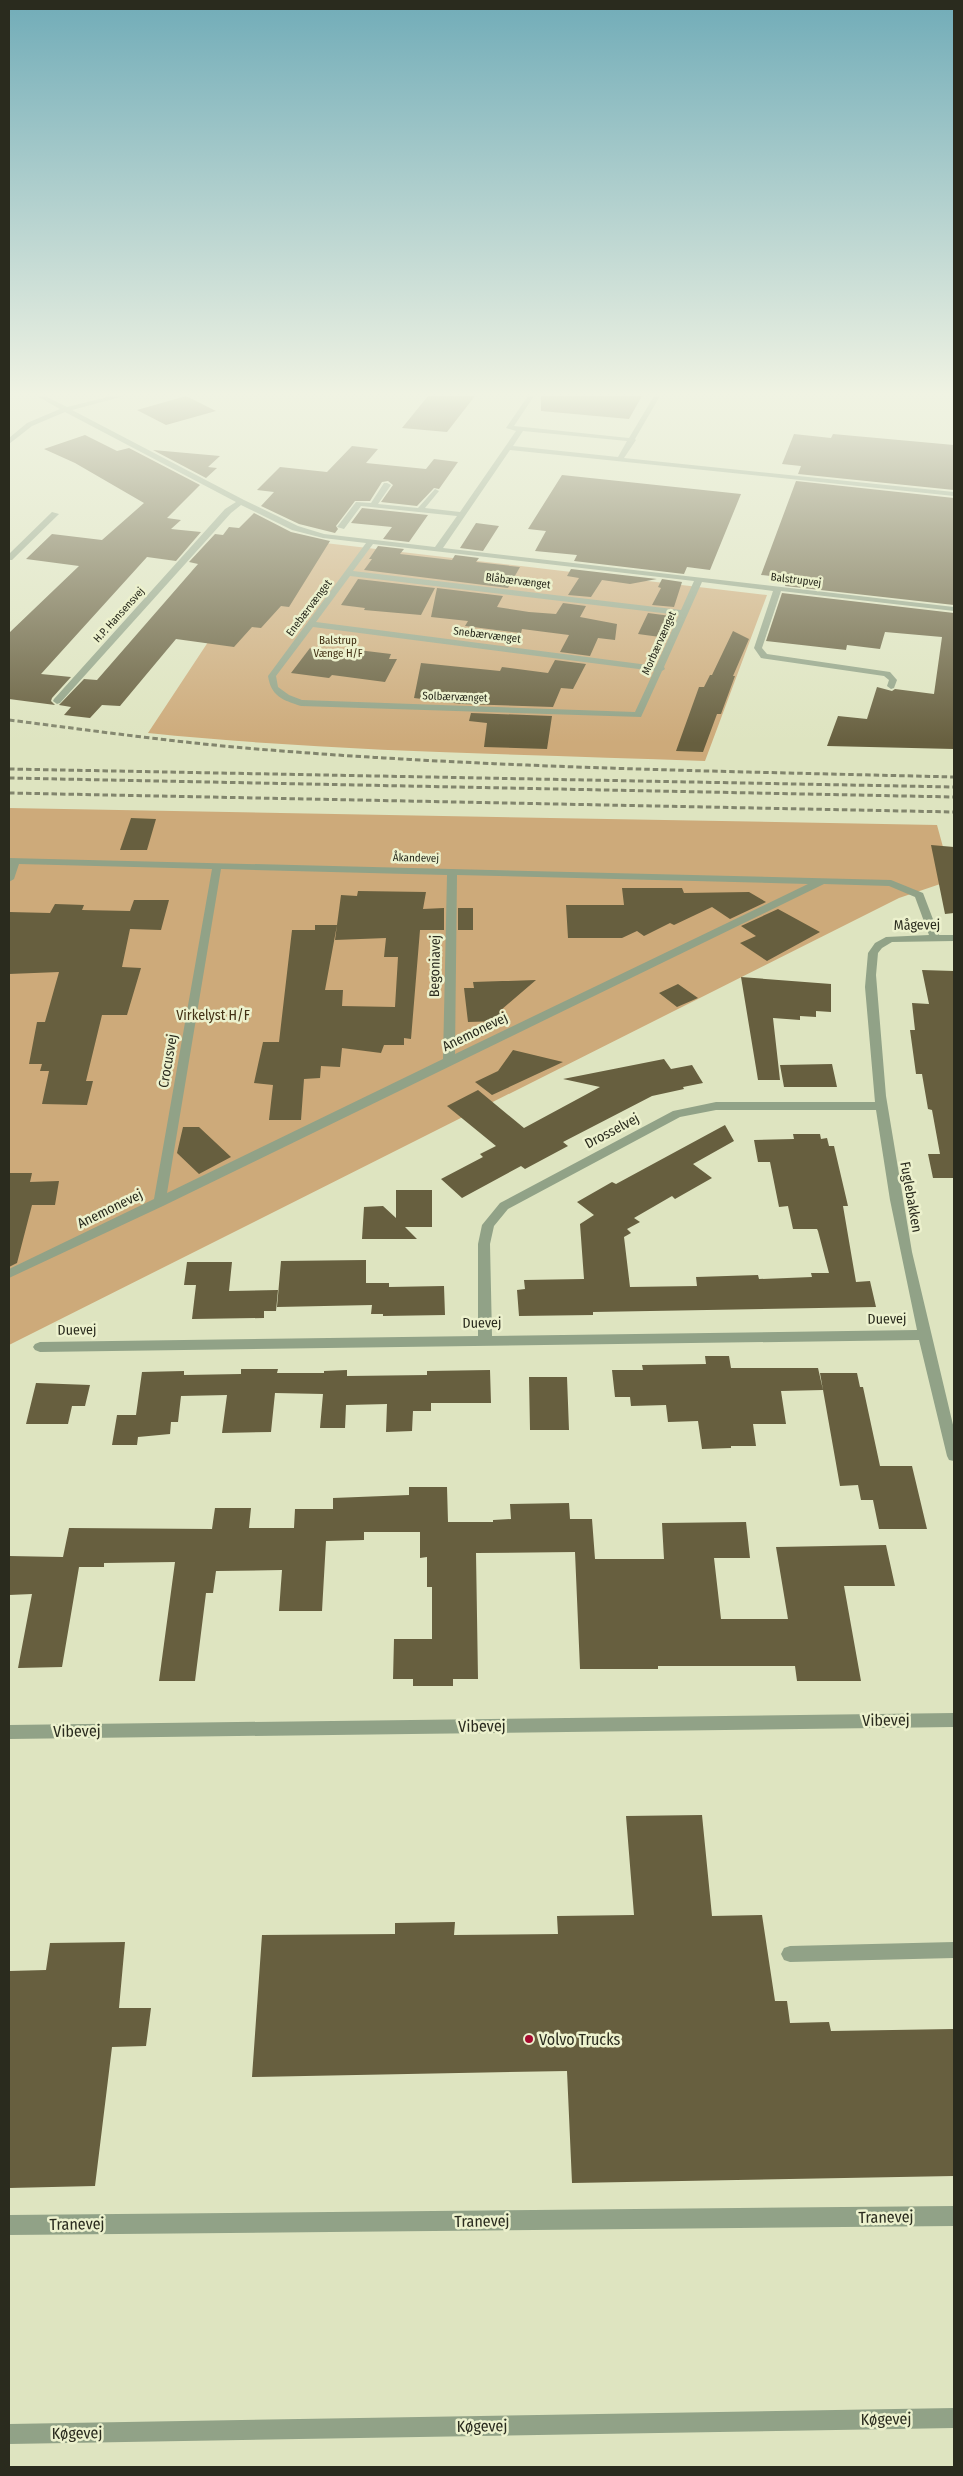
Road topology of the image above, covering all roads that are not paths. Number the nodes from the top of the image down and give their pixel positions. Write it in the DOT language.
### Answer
graph roads {
  1 [pos="228,512"];
  2 [pos="261,512"];
  3 [pos="353,512"];
  4 [pos="436,512"];
  5 [pos="55,514"];
  6 [pos="462,514"];
  7 [pos="341,526"];
  8 [pos="371,542"];
  9 [pos="437,550"];
  10 [pos="9,558"];
  11 [pos="349,572"];
  12 [pos="699,580"];
  13 [pos="778,589"];
  14 [pos="954,609"];
  15 [pos="685,613"];
  16 [pos="311,624"];
  17 [pos="661,669"];
  18 [pos="891,686"];
  19 [pos="274,688"];
  20 [pos="57,701"];
  21 [pos="638,715"];
  22 [pos="12,861"];
  23 [pos="217,866"];
  24 [pos="452,872"];
  25 [pos="9,879"];
  26 [pos="822,881"];
  27 [pos="935,938"];
  28 [pos="954,938"];
  29 [pos="881,942"];
  30 [pos="449,1062"];
  31 [pos="880,1106"];
  32 [pos="159,1203"];
  33 [pos="9,1274"];
  34 [pos="924,1335"];
  35 [pos="485,1339"];
  36 [pos="40,1347"];
  37 [pos="954,1456"];
  38 [pos="954,1720"];
  39 [pos="9,1732"];
  40 [pos="954,1950"];
  41 [pos="790,1954"];
  42 [pos="954,2216"];
  43 [pos="9,2225"];
  44 [pos="954,2418"];
  45 [pos="9,2434"];
  1 -- 20 [label="street, H.P. Hansensvej"];
  2 -- 8 [label="street, Balstrupvej"];
  3 -- 7 [label="street"];
  4 -- 6 [label="street"];
  5 -- 10 [label="street"];
  6 -- 9 [label="street"];
  8 -- 9 [label="street, Balstrupvej"];
  8 -- 11 [label="street, Enebærvænget"];
  9 -- 12 [label="street, Balstrupvej"];
  11 -- 15 [label="street, Blåbærvænget"];
  11 -- 16 [label="street, Enebærvænget"];
  12 -- 13 [label="street, Balstrupvej"];
  12 -- 15 [label="street, Morbærvænget"];
  13 -- 14 [label="street, Balstrupvej"];
  13 -- 18 [label="street"];
  15 -- 17 [label="street, Morbærvænget"];
  16 -- 17 [label="street, Snebærvænget"];
  16 -- 19 [label="street, Enebærvænget"];
  17 -- 21 [label="street, Morbærvænget"];
  19 -- 21 [label="street, Solbærvænget"];
  22 -- 23 [label="street, Åkandevej"];
  22 -- 25 [label="street"];
  23 -- 24 [label="street, Åkandevej"];
  23 -- 32 [label="street, Crocusvej"];
  24 -- 26 [label="street, Åkandevej"];
  24 -- 30 [label="street, Begoniavej"];
  26 -- 27 [label="street, Anemonevej"];
  26 -- 30 [label="street, Anemonevej"];
  27 -- 28 [label="street, Mågevej"];
  27 -- 29 [label="street, Mågevej"];
  29 -- 31 [label="street, Fuglebakken"];
  30 -- 32 [label="street, Anemonevej"];
  31 -- 34 [label="street, Fuglebakken"];
  31 -- 35 [label="street, Drosselvej"];
  32 -- 33 [label="street, Anemonevej"];
  34 -- 35 [label="street, Duevej"];
  34 -- 37 [label="street, Fuglebakken"];
  35 -- 36 [label="street, Duevej"];
  38 -- 39 [label="street, Vibevej"];
  40 -- 41 [label="street"];
  42 -- 43 [label="street, Tranevej"];
  44 -- 45 [label="street, Køgevej"];
}
